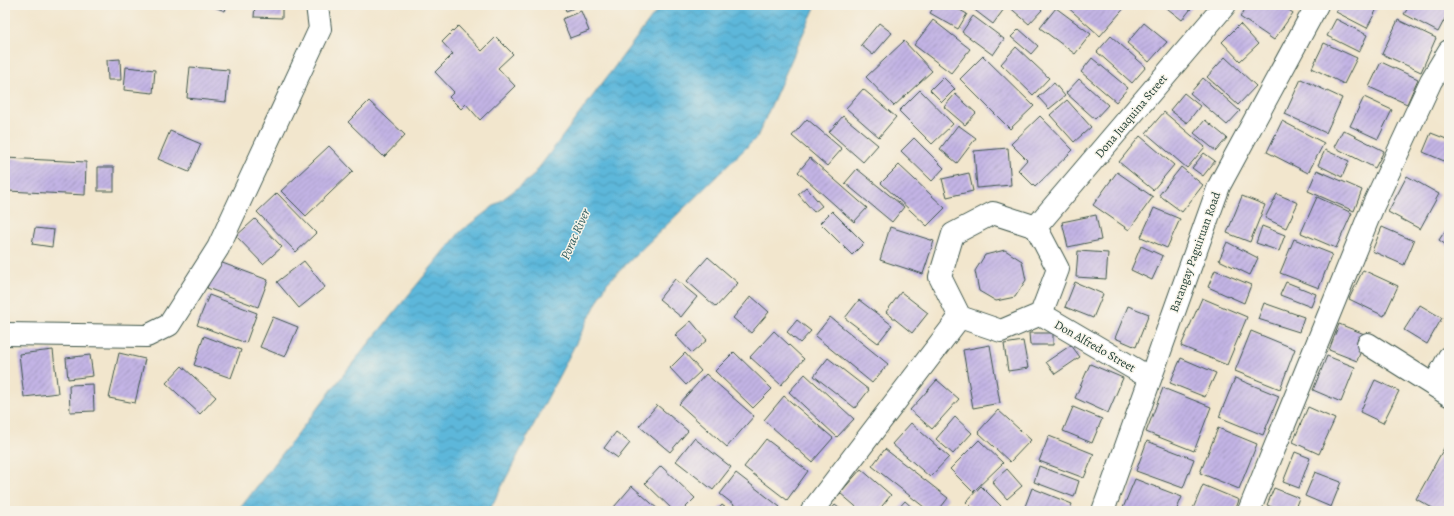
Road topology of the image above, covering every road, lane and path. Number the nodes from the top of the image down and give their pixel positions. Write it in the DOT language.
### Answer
graph roads {
  1 [pos="317,5"];
  2 [pos="1225,5"];
  3 [pos="1317,5"];
  4 [pos="1449,51"];
  5 [pos="1036,227"];
  6 [pos="1040,314"];
  7 [pos="960,317"];
  8 [pos="5,334"];
  9 [pos="1368,344"];
  10 [pos="1449,357"];
  11 [pos="1150,378"];
  12 [pos="1441,390"];
  13 [pos="812,511"];
  14 [pos="1103,511"];
  15 [pos="1249,511"];
  1 -- 8 [label="street"];
  2 -- 5 [label="street, Dona Juaquina Street"];
  3 -- 11 [label="street, Barangay Paguiruan Road"];
  4 -- 15 [label="street"];
  5 -- 6 [label="street"];
  5 -- 7 [label="street"];
  6 -- 7 [label="street"];
  6 -- 11 [label="street, Don Alfredo Street"];
  7 -- 13 [label="street"];
  9 -- 12 [label="street"];
  10 -- 12 [label="street"];
  11 -- 14 [label="street, Barangay Paguiruan Road"];
}
